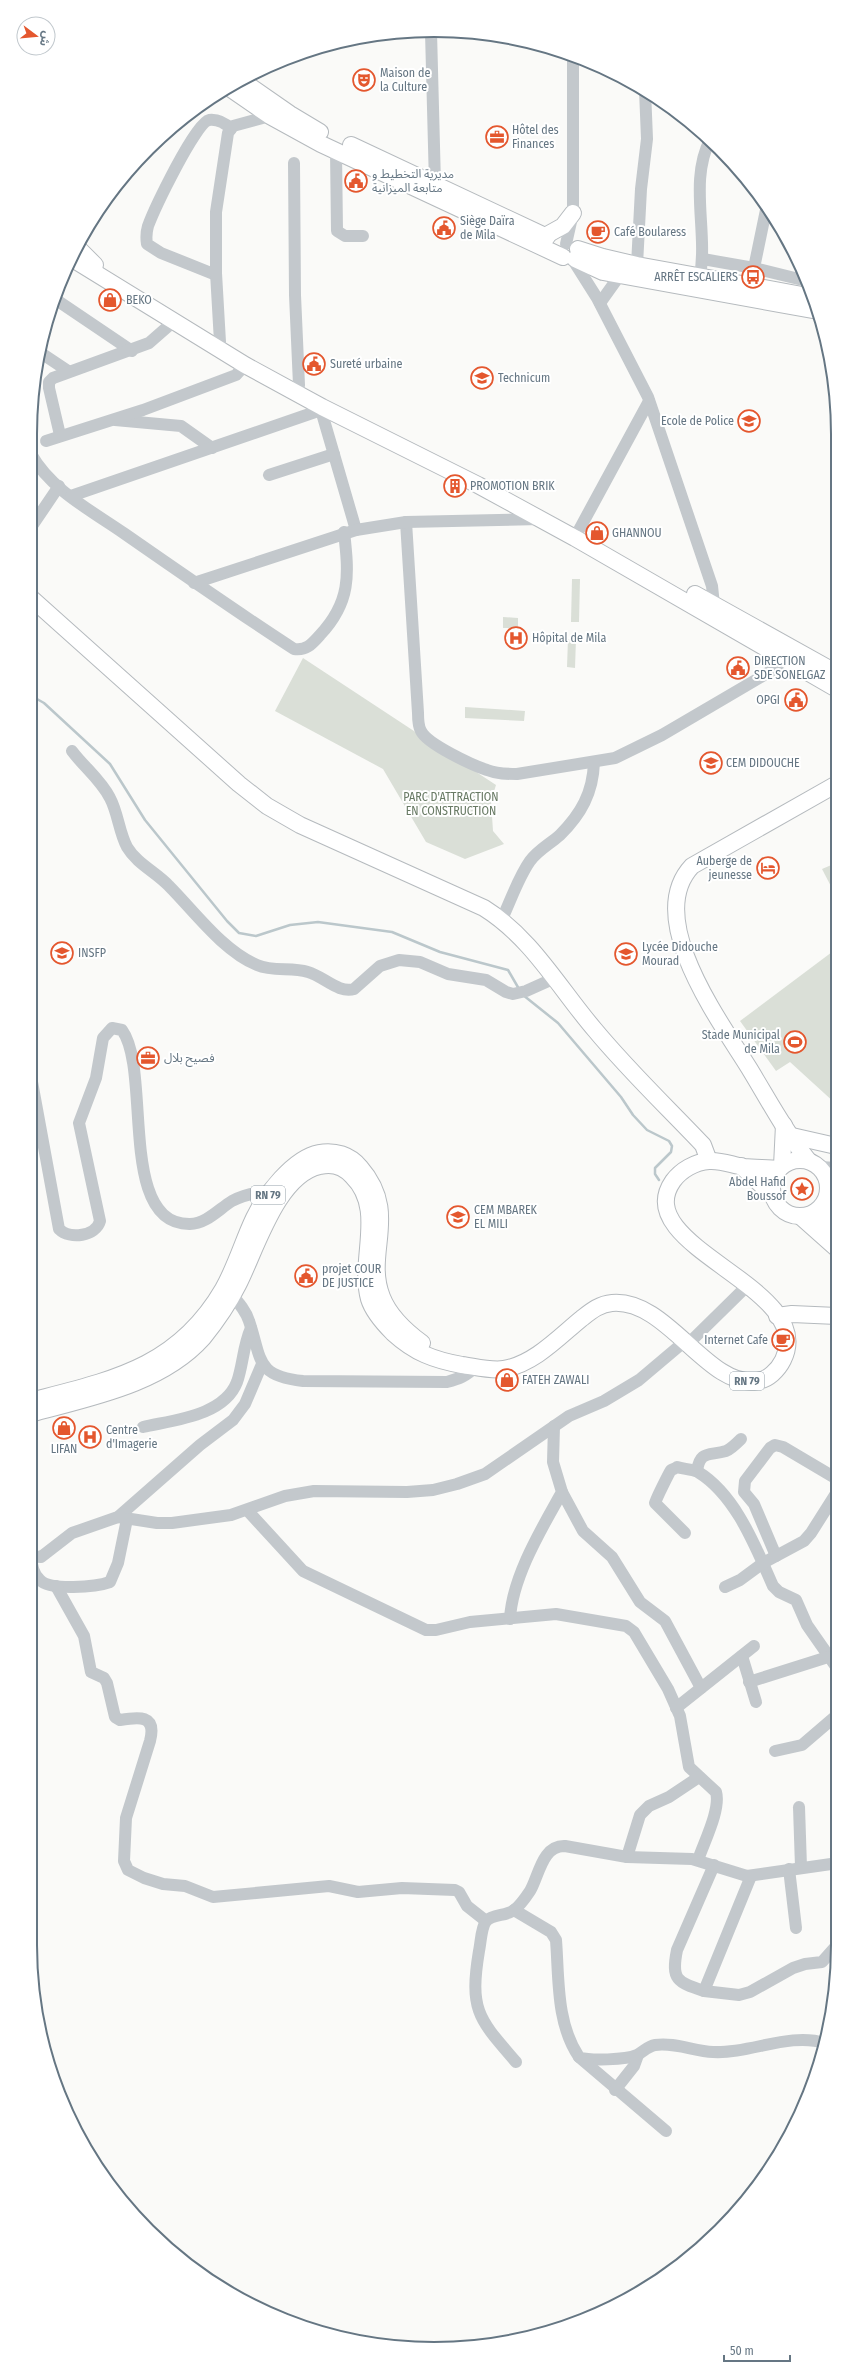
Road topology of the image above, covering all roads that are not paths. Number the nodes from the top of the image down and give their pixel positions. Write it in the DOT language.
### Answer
graph roads {
  1 [pos="431,37"];
  2 [pos="573,62"];
  3 [pos="580,65"];
  4 [pos="247,84"];
  5 [pos="234,91"];
  6 [pos="646,98"];
  7 [pos="270,116"];
  8 [pos="231,129"];
  9 [pos="708,146"];
  10 [pos="336,151"];
  11 [pos="294,163"];
  12 [pos="435,184"];
  13 [pos="572,213"];
  14 [pos="765,215"];
  15 [pos="363,236"];
  16 [pos="545,236"];
  17 [pos="81,251"];
  18 [pos="571,251"];
  19 [pos="703,259"];
  20 [pos="76,261"];
  21 [pos="637,265"];
  22 [pos="754,268"];
  23 [pos="620,275"];
  24 [pos="216,276"];
  25 [pos="700,276"];
  26 [pos="800,279"];
  27 [pos="806,295"];
  28 [pos="59,302"];
  29 [pos="600,303"];
  30 [pos="811,310"];
  31 [pos="173,322"];
  32 [pos="220,342"];
  33 [pos="132,351"];
  34 [pos="45,357"];
  35 [pos="245,365"];
  36 [pos="68,371"];
  37 [pos="298,389"];
  38 [pos="649,401"];
  39 [pos="322,408"];
  40 [pos="109,420"];
  41 [pos="60,435"];
  42 [pos="46,441"];
  43 [pos="212,448"];
  44 [pos="334,454"];
  45 [pos="37,464"];
  46 [pos="269,476"];
  47 [pos="59,486"];
  48 [pos="71,496"];
  49 [pos="37,519"];
  50 [pos="541,519"];
  51 [pos="406,522"];
  52 [pos="579,530"];
  53 [pos="350,531"];
  54 [pos="194,583"];
  55 [pos="37,603"];
  56 [pos="714,605"];
  57 [pos="788,661"];
  58 [pos="831,670"];
  59 [pos="831,686"];
  60 [pos="72,751"];
  61 [pos="594,762"];
  62 [pos="831,786"];
  63 [pos="502,919"];
  64 [pos="555,978"];
  65 [pos="37,1109"];
  66 [pos="788,1131"];
  67 [pos="831,1144"];
  68 [pos="709,1161"];
  69 [pos="814,1164"];
  70 [pos="741,1166"];
  71 [pos="781,1167"];
  72 [pos="831,1167"];
  73 [pos="831,1188"];
  74 [pos="270,1192"];
  75 [pos="831,1193"];
  76 [pos="774,1197"];
  77 [pos="831,1210"];
  78 [pos="811,1213"];
  79 [pos="831,1229"];
  80 [pos="831,1241"];
  81 [pos="748,1285"];
  82 [pos="232,1295"];
  83 [pos="777,1316"];
  84 [pos="831,1316"];
  85 [pos="251,1328"];
  86 [pos="686,1343"];
  87 [pos="440,1359"];
  88 [pos="262,1364"];
  89 [pos="475,1367"];
  90 [pos="37,1399"];
  91 [pos="37,1412"];
  92 [pos="554,1426"];
  93 [pos="143,1427"];
  94 [pos="741,1439"];
  95 [pos="697,1472"];
  96 [pos="831,1475"];
  97 [pos="562,1492"];
  98 [pos="831,1501"];
  99 [pos="247,1510"];
  100 [pos="122,1518"];
  101 [pos="685,1533"];
  102 [pos="37,1556"];
  103 [pos="776,1556"];
  104 [pos="763,1563"];
  105 [pos="37,1575"];
  106 [pos="56,1586"];
  107 [pos="725,1587"];
  108 [pos="510,1619"];
  109 [pos="754,1646"];
  110 [pos="742,1656"];
  111 [pos="828,1657"];
  112 [pos="831,1661"];
  113 [pos="749,1682"];
  114 [pos="701,1688"];
  115 [pos="756,1702"];
  116 [pos="676,1708"];
  117 [pos="831,1721"];
  118 [pos="775,1751"];
  119 [pos="699,1777"];
  120 [pos="799,1807"];
  121 [pos="626,1857"];
  122 [pos="698,1860"];
  123 [pos="831,1864"];
  124 [pos="714,1865"];
  125 [pos="795,1868"];
  126 [pos="751,1876"];
  127 [pos="514,1910"];
  128 [pos="486,1921"];
  129 [pos="796,1928"];
  130 [pos="831,1953"];
  131 [pos="704,1991"];
  132 [pos="819,2041"];
  133 [pos="638,2055"];
  134 [pos="579,2056"];
  135 [pos="516,2062"];
  136 [pos="615,2090"];
  137 [pos="666,2131"];
  1 -- 12 [label="street"];
  2 -- 13 [label="street"];
  3 -- 18 [label="street"];
  4 -- 12 [label="main road"];
  5 -- 7 [label="main road"];
  6 -- 21 [label="street"];
  7 -- 8 [label="street"];
  7 -- 10 [label="main road"];
  8 -- 24 [label="street"];
  8 -- 24 [label="street"];
  9 -- 19 [label="street"];
  10 -- 15 [label="street"];
  10 -- 18 [label="main road"];
  11 -- 37 [label="street"];
  12 -- 16 [label="main road"];
  13 -- 16 [label="main road"];
  13 -- 18 [label="street"];
  14 -- 22 [label="street"];
  16 -- 18 [label="main road"];
  17 -- 32 [label="main road"];
  18 -- 21 [label="main road"];
  18 -- 23 [label="main road"];
  18 -- 29 [label="street"];
  19 -- 22 [label="street"];
  19 -- 25 [label="street"];
  20 -- 31 [label="main road"];
  21 -- 25 [label="main road"];
  22 -- 26 [label="street"];
  23 -- 29 [label="street"];
  23 -- 30 [label="main road"];
  24 -- 32 [label="street"];
  25 -- 27 [label="main road"];
  28 -- 33 [label="street"];
  29 -- 38 [label="street"];
  31 -- 33 [label="street"];
  31 -- 35 [label="main road"];
  32 -- 37 [label="main road"];
  33 -- 36 [label="street"];
  34 -- 36 [label="street"];
  35 -- 37 [label="main road"];
  35 -- 40 [label="street"];
  36 -- 41 [label="street"];
  37 -- 39 [label="main road"];
  37 -- 52 [label="main road"];
  38 -- 52 [label="street"];
  38 -- 56 [label="street"];
  39 -- 43 [label="street"];
  39 -- 44 [label="street"];
  39 -- 50 [label="main road"];
  40 -- 41 [label="street"];
  40 -- 43 [label="street"];
  41 -- 42 [label="street"];
  43 -- 48 [label="street"];
  44 -- 46 [label="street"];
  44 -- 53 [label="street"];
  45 -- 47 [label="street"];
  47 -- 48 [label="street"];
  47 -- 49 [label="street"];
  48 -- 54 [label="street"];
  50 -- 51 [label="street"];
  50 -- 57 [label="main road"];
  51 -- 53 [label="street"];
  51 -- 61 [label="street"];
  52 -- 56 [label="main road"];
  53 -- 54 [label="street"];
  53 -- 54 [label="street"];
  55 -- 63 [label="main road"];
  56 -- 58 [label="main road"];
  57 -- 59 [label="main road"];
  57 -- 61 [label="street"];
  60 -- 64 [label="street"];
  61 -- 63 [label="street"];
  62 -- 66 [label="main road"];
  63 -- 64 [label="main road"];
  64 -- 68 [label="main road"];
  65 -- 74 [label="street"];
  66 -- 67 [label="main road"];
  66 -- 69 [label="main road"];
  66 -- 71 [label="main road"];
  68 -- 70 [label="main road, RN 79"];
  68 -- 81 [label="main road, RN 79"];
  69 -- 71 [label="main road"];
  69 -- 72 [label="street"];
  69 -- 73 [label="main road"];
  70 -- 71 [label="main road"];
  70 -- 76 [label="main road"];
  71 -- 76 [label="main road"];
  74 -- 87 [label="main road, RN 79"];
  74 -- 90 [label="main road, RN 79"];
  75 -- 78 [label="main road"];
  76 -- 78 [label="main road"];
  77 -- 78 [label="main road"];
  78 -- 79 [label="main road"];
  78 -- 80 [label="main road"];
  81 -- 83 [label="main road, RN 79"];
  81 -- 86 [label="street"];
  82 -- 85 [label="street"];
  82 -- 87 [label="main road, RN 79"];
  82 -- 91 [label="main road, RN 79"];
  83 -- 84 [label="main road"];
  83 -- 86 [label="main road, RN 79"];
  85 -- 88 [label="street"];
  85 -- 93 [label="street"];
  86 -- 89 [label="main road, RN 79"];
  86 -- 92 [label="street"];
  87 -- 89 [label="main road, RN 79"];
  88 -- 89 [label="street"];
  88 -- 100 [label="street"];
  92 -- 97 [label="street"];
  92 -- 99 [label="street"];
  94 -- 95 [label="street"];
  95 -- 101 [label="street"];
  95 -- 104 [label="street"];
  96 -- 103 [label="street"];
  97 -- 108 [label="street"];
  97 -- 114 [label="street"];
  98 -- 103 [label="street"];
  99 -- 100 [label="street"];
  99 -- 108 [label="street"];
  100 -- 102 [label="street"];
  100 -- 106 [label="street"];
  103 -- 104 [label="street"];
  104 -- 107 [label="street"];
  104 -- 111 [label="street"];
  105 -- 106 [label="street"];
  106 -- 128 [label="street"];
  108 -- 116 [label="street"];
  109 -- 110 [label="street"];
  110 -- 113 [label="street"];
  110 -- 114 [label="street"];
  111 -- 112 [label="street"];
  111 -- 113 [label="street"];
  113 -- 115 [label="street"];
  114 -- 116 [label="street"];
  116 -- 119 [label="street"];
  117 -- 118 [label="street"];
  119 -- 121 [label="street"];
  119 -- 122 [label="street"];
  120 -- 125 [label="street"];
  121 -- 122 [label="street"];
  121 -- 127 [label="street"];
  122 -- 124 [label="street"];
  123 -- 125 [label="street"];
  124 -- 126 [label="street"];
  124 -- 131 [label="street"];
  125 -- 126 [label="street"];
  125 -- 129 [label="street"];
  126 -- 131 [label="street"];
  127 -- 128 [label="street"];
  127 -- 134 [label="street"];
  128 -- 135 [label="street"];
  130 -- 131 [label="street"];
  132 -- 133 [label="street"];
  133 -- 134 [label="street"];
  133 -- 136 [label="street"];
  134 -- 136 [label="street"];
  136 -- 137 [label="street"];
}
